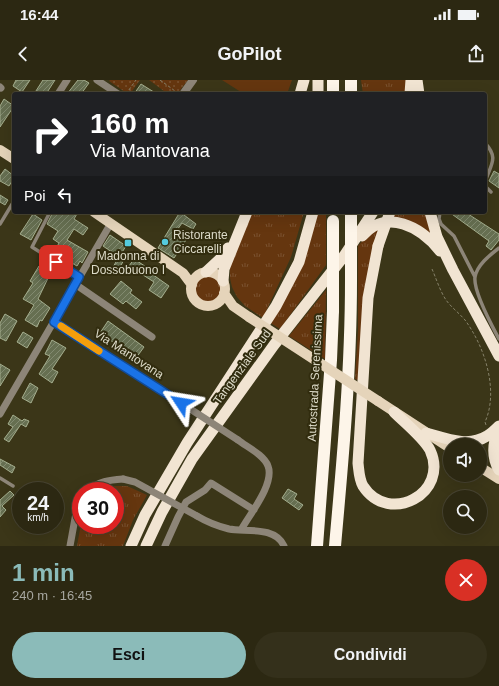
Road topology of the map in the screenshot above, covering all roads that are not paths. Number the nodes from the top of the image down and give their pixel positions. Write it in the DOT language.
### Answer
graph roads {
  1 [pos="67,80"];
  2 [pos="97,80"];
  3 [pos="193,80"];
  4 [pos="304,80"];
  5 [pos="318,80"];
  6 [pos="333,80"];
  7 [pos="351,80"];
  8 [pos="411,80"];
  9 [pos="417,80"];
  10 [pos="59,92"];
  11 [pos="115,92"];
  12 [pos="184,92"];
  13 [pos="301,92"];
  14 [pos="318,92"];
  15 [pos="333,92"];
  16 [pos="351,92"];
  17 [pos="410,92"];
  18 [pos="419,92"];
  19 [pos="487,144"];
  20 [pos="0,150"];
  21 [pos="12,158"];
  22 [pos="487,179"];
  23 [pos="487,188"];
  24 [pos="491,192"];
  25 [pos="12,204"];
  26 [pos="49,214"];
  27 [pos="100,214"];
  28 [pos="241,214"];
  29 [pos="246,214"];
  30 [pos="309,214"];
  31 [pos="312,214"];
  32 [pos="351,214"];
  33 [pos="372,214"];
  34 [pos="389,214"];
  35 [pos="431,214"];
  36 [pos="440,214"];
  37 [pos="333,217"];
  38 [pos="111,223"];
  39 [pos="0,224"];
  40 [pos="308,231"];
  41 [pos="499,248"];
  42 [pos="344,256"];
  43 [pos="453,270"];
  44 [pos="206,272"];
  45 [pos="79,277"];
  46 [pos="475,277"];
  47 [pos="194,281"];
  48 [pos="223,281"];
  49 [pos="75,284"];
  50 [pos="224,293"];
  51 [pos="217,302"];
  52 [pos="233,306"];
  53 [pos="54,322"];
  54 [pos="152,337"];
  55 [pos="499,339"];
  56 [pos="499,356"];
  57 [pos="394,412"];
  58 [pos="0,414"];
  59 [pos="499,426"];
  60 [pos="499,430"];
  61 [pos="426,433"];
  62 [pos="443,444"];
  63 [pos="499,470"];
  64 [pos="487,471"];
  65 [pos="0,478"];
  66 [pos="499,479"];
  67 [pos="101,482"];
  68 [pos="12,485"];
  69 [pos="254,510"];
  70 [pos="145,515"];
  71 [pos="241,530"];
  72 [pos="72,534"];
  73 [pos="70,546"];
  74 [pos="126,546"];
  75 [pos="131,546"];
  76 [pos="146,546"];
  77 [pos="164,546"];
  78 [pos="284,546"];
  79 [pos="317,546"];
  80 [pos="335,546"];
  1 -- 10 [label="street"];
  2 -- 11 [label="street"];
  3 -- 12 [label="street"];
  4 -- 13 [label="highway"];
  5 -- 14 [label="highway"];
  6 -- 15 [label="highway"];
  7 -- 16 [label="highway"];
  8 -- 17 [label="highway"];
  9 -- 18 [label="highway"];
  19 -- 22 [label="lane"];
  20 -- 21 [label="main road"];
  23 -- 24 [label="lane"];
  25 -- 39 [label="lane"];
  26 -- 45 [label="lane"];
  27 -- 38 [label="main road"];
  28 -- 44 [label="highway"];
  29 -- 48 [label="highway"];
  30 -- 40 [label="highway"];
  31 -- 40 [label="highway, Tangenziale Sud"];
  32 -- 80 [label="highway, bridge"];
  33 -- 42 [label="highway, Tangenziale Sud"];
  34 -- 57 [label="highway, bridge"];
  35 -- 43 [label="highway"];
  36 -- 46 [label="lane"];
  37 -- 79 [label="highway, Autostrada Serenissima, bridge"];
  38 -- 45 [label="street"];
  38 -- 47 [label="main road"];
  40 -- 70 [label="highway, Tangenziale Sud"];
  41 -- 46 [label="lane"];
  42 -- 43 [label="highway"];
  42 -- 76 [label="highway, Tangenziale Sud"];
  43 -- 56 [label="highway"];
  44 -- 47 [label="main road"];
  44 -- 48 [label="main road"];
  45 -- 49 [label="street"];
  46 -- 55 [label="lane"];
  47 -- 51 [label="main road"];
  48 -- 50 [label="main road"];
  49 -- 53 [label="street"];
  49 -- 54 [label="street"];
  50 -- 51 [label="main road"];
  50 -- 52 [label="main road"];
  51 -- 52 [label="main road"];
  52 -- 57 [label="main road, bridge"];
  53 -- 58 [label="street"];
  53 -- 69 [label="street, Via Mantovana, bridge"];
  57 -- 61 [label="main road"];
  59 -- 61 [label="highway"];
  60 -- 63 [label="highway"];
  61 -- 62 [label="main road"];
  64 -- 66 [label="main road"];
  65 -- 68 [label="lane"];
  67 -- 71 [label="street, bridge"];
  69 -- 71 [label="street, Via Mantovana"];
  69 -- 77 [label="street"];
  70 -- 74 [label="highway"];
  70 -- 75 [label="highway, Tangenziale Sud"];
  71 -- 78 [label="street"];
  72 -- 73 [label="street"];
}
